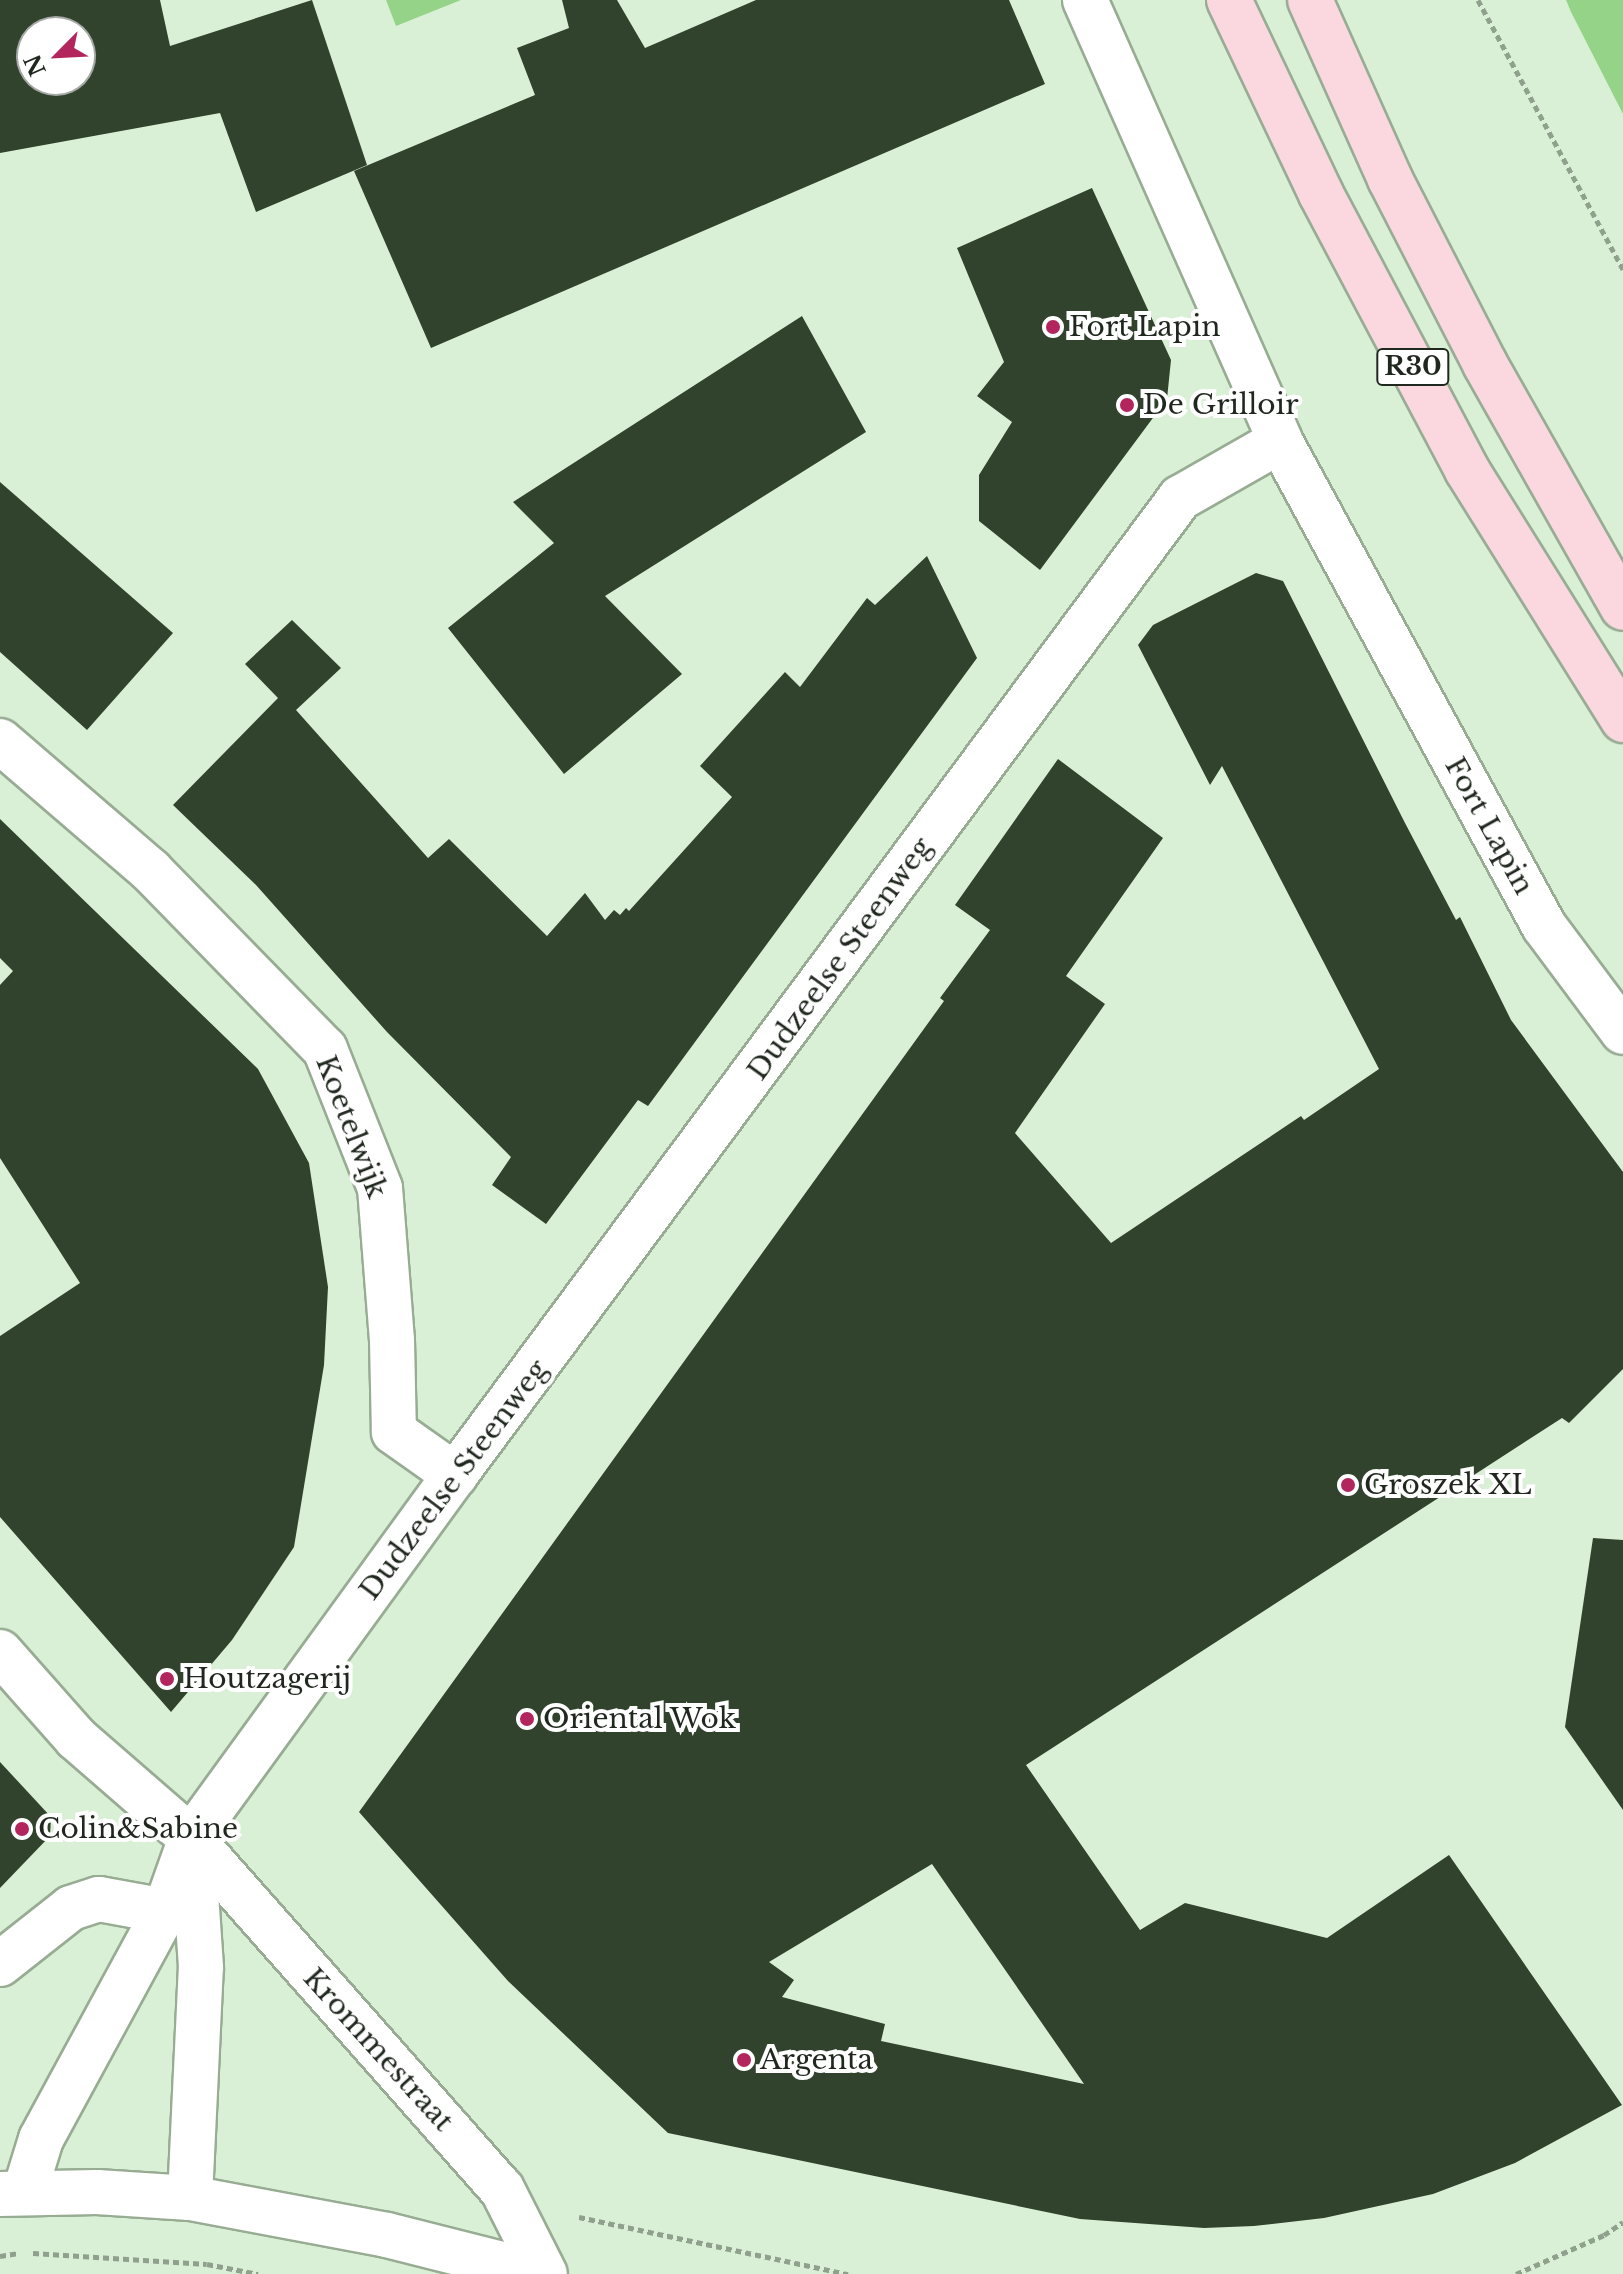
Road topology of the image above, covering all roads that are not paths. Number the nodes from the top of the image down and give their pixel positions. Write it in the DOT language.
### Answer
graph roads {
  1 [pos="1085,0"];
  2 [pos="1229,0"];
  3 [pos="1310,0"];
  4 [pos="1280,441"];
  5 [pos="1623,608"];
  6 [pos="1623,720"];
  7 [pos="0,741"];
  8 [pos="1623,1032"];
  9 [pos="455,1475"];
  10 [pos="0,1652"];
  11 [pos="191,1838"];
  12 [pos="165,1911"];
  13 [pos="0,1964"];
  14 [pos="12,2192"];
  15 [pos="190,2198"];
  16 [pos="543,2274"];
  1 -- 4 [label="street"];
  2 -- 6 [label="main road, R30"];
  3 -- 5 [label="main road, R30"];
  4 -- 8 [label="street, Fort Lapin"];
  4 -- 9 [label="street, Dudzeelse Steenweg"];
  7 -- 9 [label="street, Koetelwijk"];
  9 -- 11 [label="street, Dudzeelse Steenweg"];
  10 -- 11 [label="street, Krommestraat"];
  11 -- 12 [label="street, Dudzeelse Steenweg"];
  11 -- 15 [label="street"];
  11 -- 16 [label="street, Krommestraat"];
  12 -- 13 [label="street"];
  12 -- 14 [label="street, Dudzeelse Steenweg"];
  14 -- 15 [label="street, Dudzeelse Steenweg"];
  15 -- 16 [label="street, Dudzeelse Steenweg"];
}
